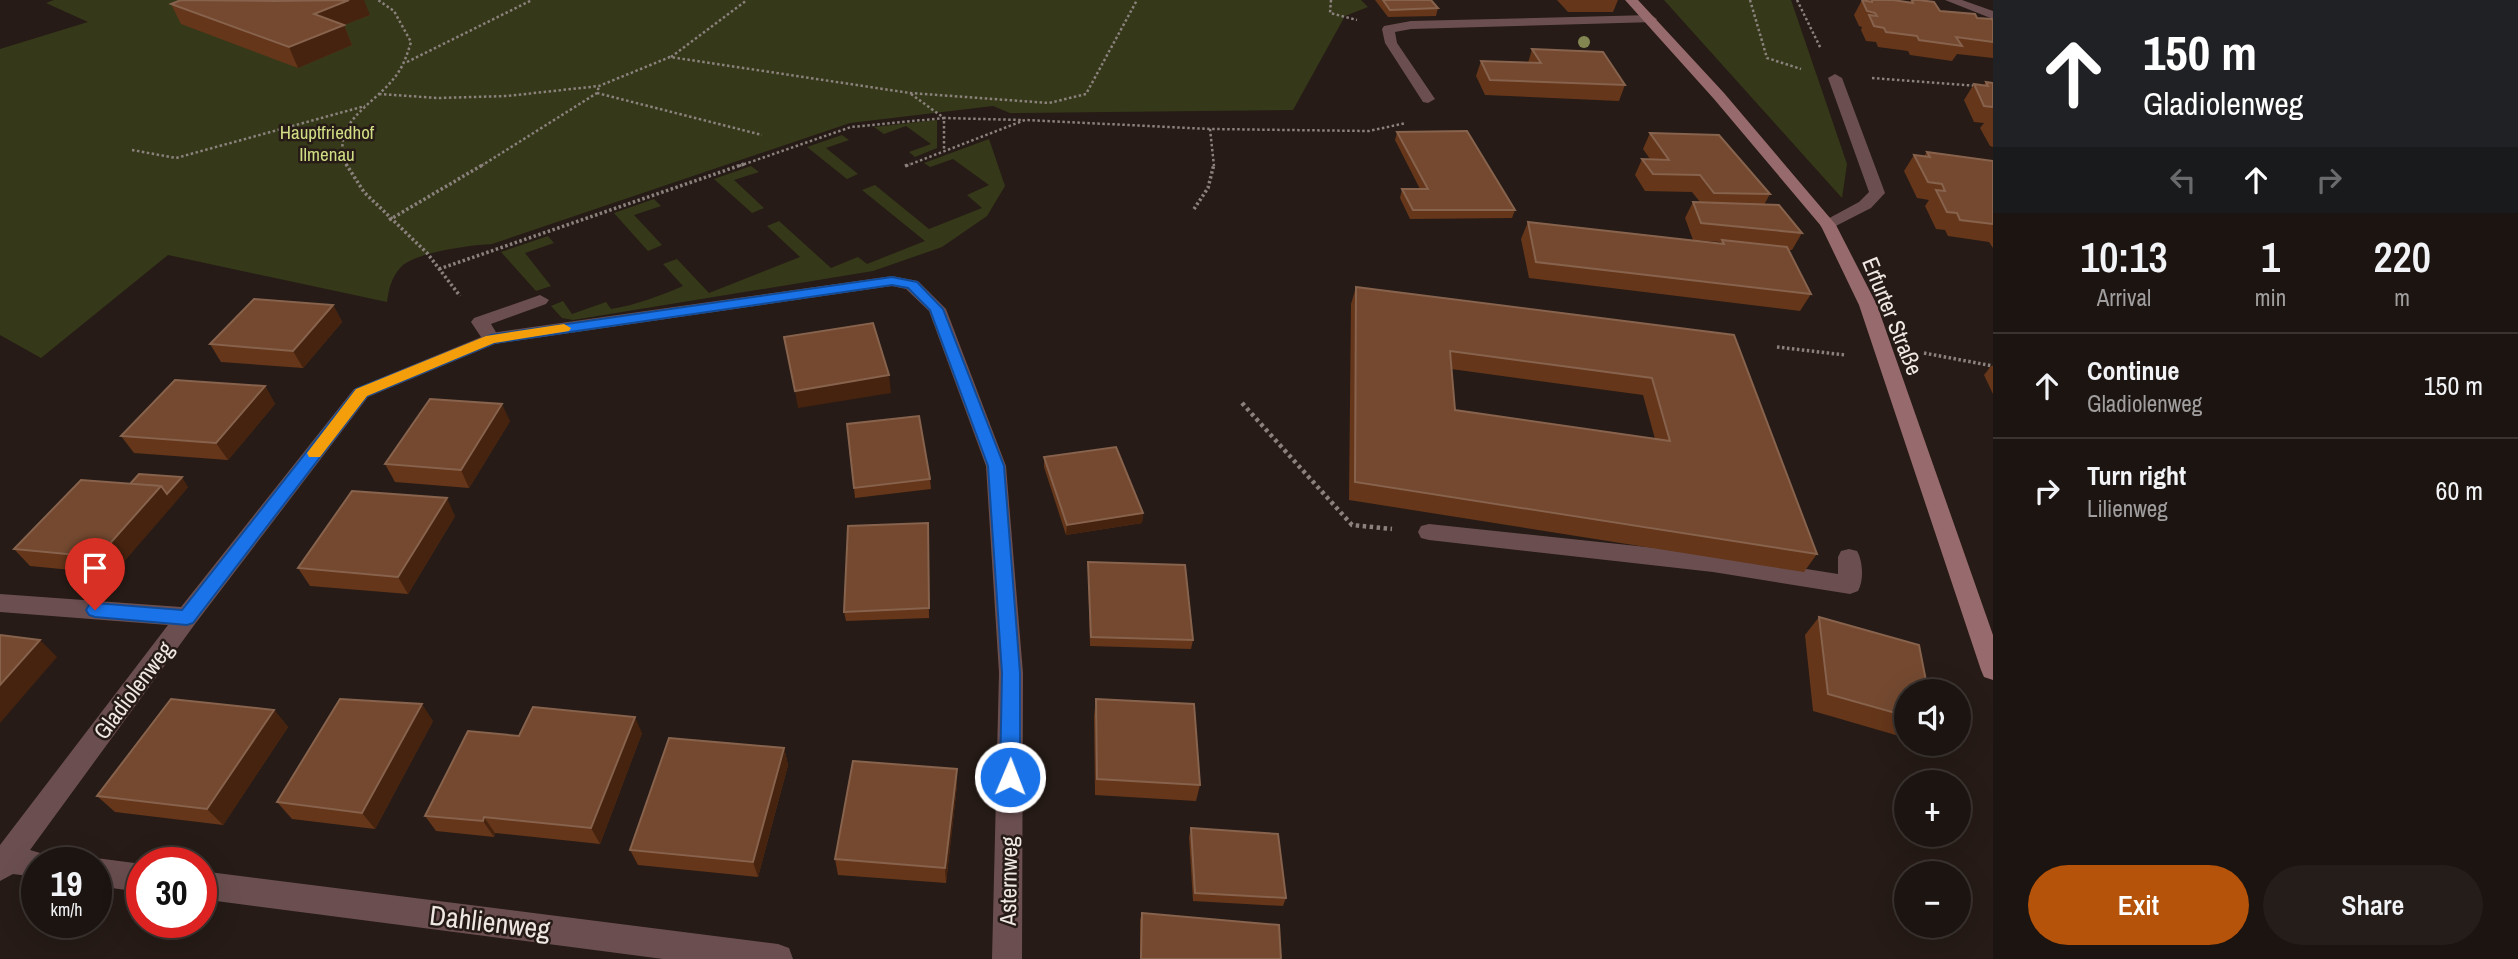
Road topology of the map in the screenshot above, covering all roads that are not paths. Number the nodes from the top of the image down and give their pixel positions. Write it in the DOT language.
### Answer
graph roads {
  1 [pos="1631,0"];
  2 [pos="1951,0"];
  3 [pos="1993,15"];
  4 [pos="1651,19"];
  5 [pos="1835,78"];
  6 [pos="1429,99"];
  7 [pos="1828,226"];
  8 [pos="540,300"];
  9 [pos="486,331"];
  10 [pos="1429,532"];
  11 [pos="1849,557"];
  12 [pos="0,603"];
  13 [pos="187,618"];
  14 [pos="1993,670"];
  15 [pos="3,864"];
  16 [pos="21,864"];
  17 [pos="217,887"];
  18 [pos="778,959"];
  19 [pos="1007,959"];
  1 -- 4 [label="main road, Erfurter Straße"];
  2 -- 3 [label="street"];
  4 -- 6 [label="street"];
  4 -- 7 [label="main road, Erfurter Straße"];
  5 -- 7 [label="street"];
  7 -- 14 [label="main road, Erfurter Straße"];
  8 -- 9 [label="street"];
  9 -- 13 [label="street, Gladiolenweg"];
  9 -- 19 [label="street, Asternweg"];
  10 -- 11 [label="street"];
  12 -- 13 [label="street"];
  13 -- 15 [label="street, Gladiolenweg"];
  15 -- 16 [label="street"];
  17 -- 18 [label="street, Dahlienweg"];
}
